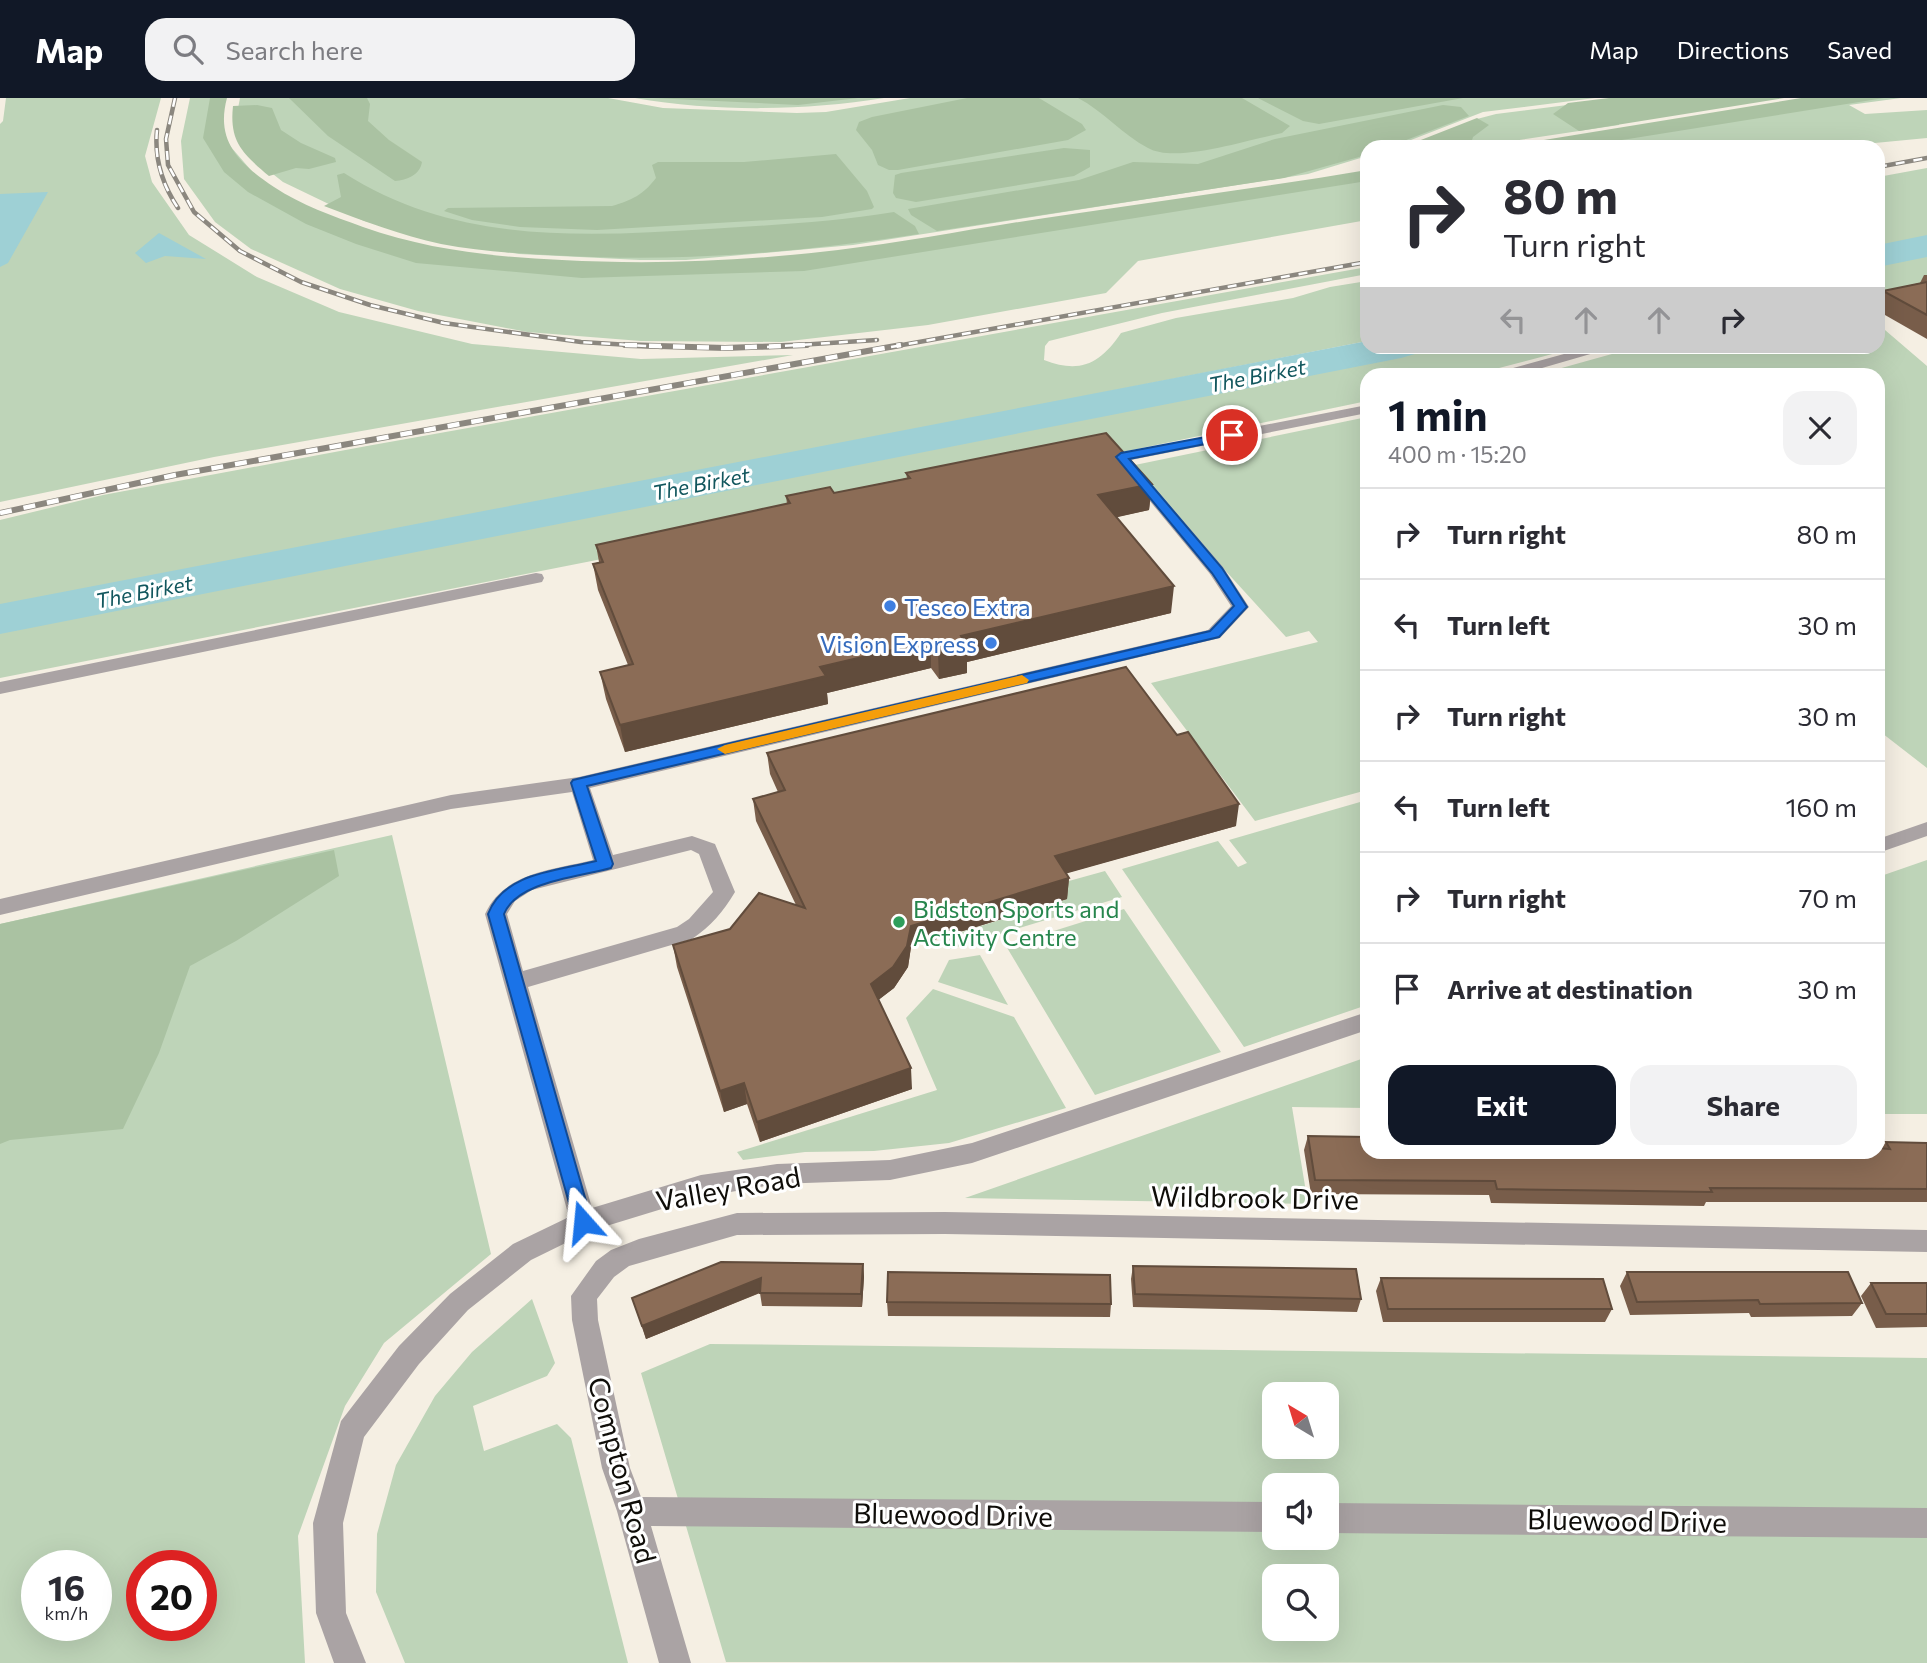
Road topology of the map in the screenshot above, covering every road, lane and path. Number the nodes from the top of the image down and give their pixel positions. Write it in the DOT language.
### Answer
graph roads {
  1 [pos="1581,354"];
  2 [pos="1529,368"];
  3 [pos="1360,410"];
  4 [pos="537,578"];
  5 [pos="0,688"];
  6 [pos="579,783"];
  7 [pos="1927,829"];
  8 [pos="1885,844"];
  9 [pos="605,864"];
  10 [pos="0,907"];
  11 [pos="514,982"];
  12 [pos="1360,1023"];
  13 [pos="583,1222"];
  14 [pos="1927,1241"];
  15 [pos="596,1279"];
  16 [pos="632,1511"];
  17 [pos="1262,1517"];
  18 [pos="1339,1518"];
  19 [pos="1927,1523"];
  20 [pos="350,1663"];
  21 [pos="675,1663"];
  1 -- 2 [label="street"];
  3 -- 6 [label="street"];
  4 -- 5 [label="street"];
  6 -- 9 [label="street"];
  6 -- 10 [label="street"];
  7 -- 8 [label="street"];
  9 -- 11 [label="street"];
  9 -- 11 [label="street"];
  11 -- 13 [label="street"];
  12 -- 13 [label="street, Valley Road"];
  13 -- 20 [label="street, Valley Road"];
  14 -- 15 [label="street, Wildbrook Drive"];
  15 -- 16 [label="street, Compton Road"];
  16 -- 17 [label="street, Bluewood Drive"];
  16 -- 21 [label="street, Compton Road"];
  18 -- 19 [label="street, Bluewood Drive"];
}
